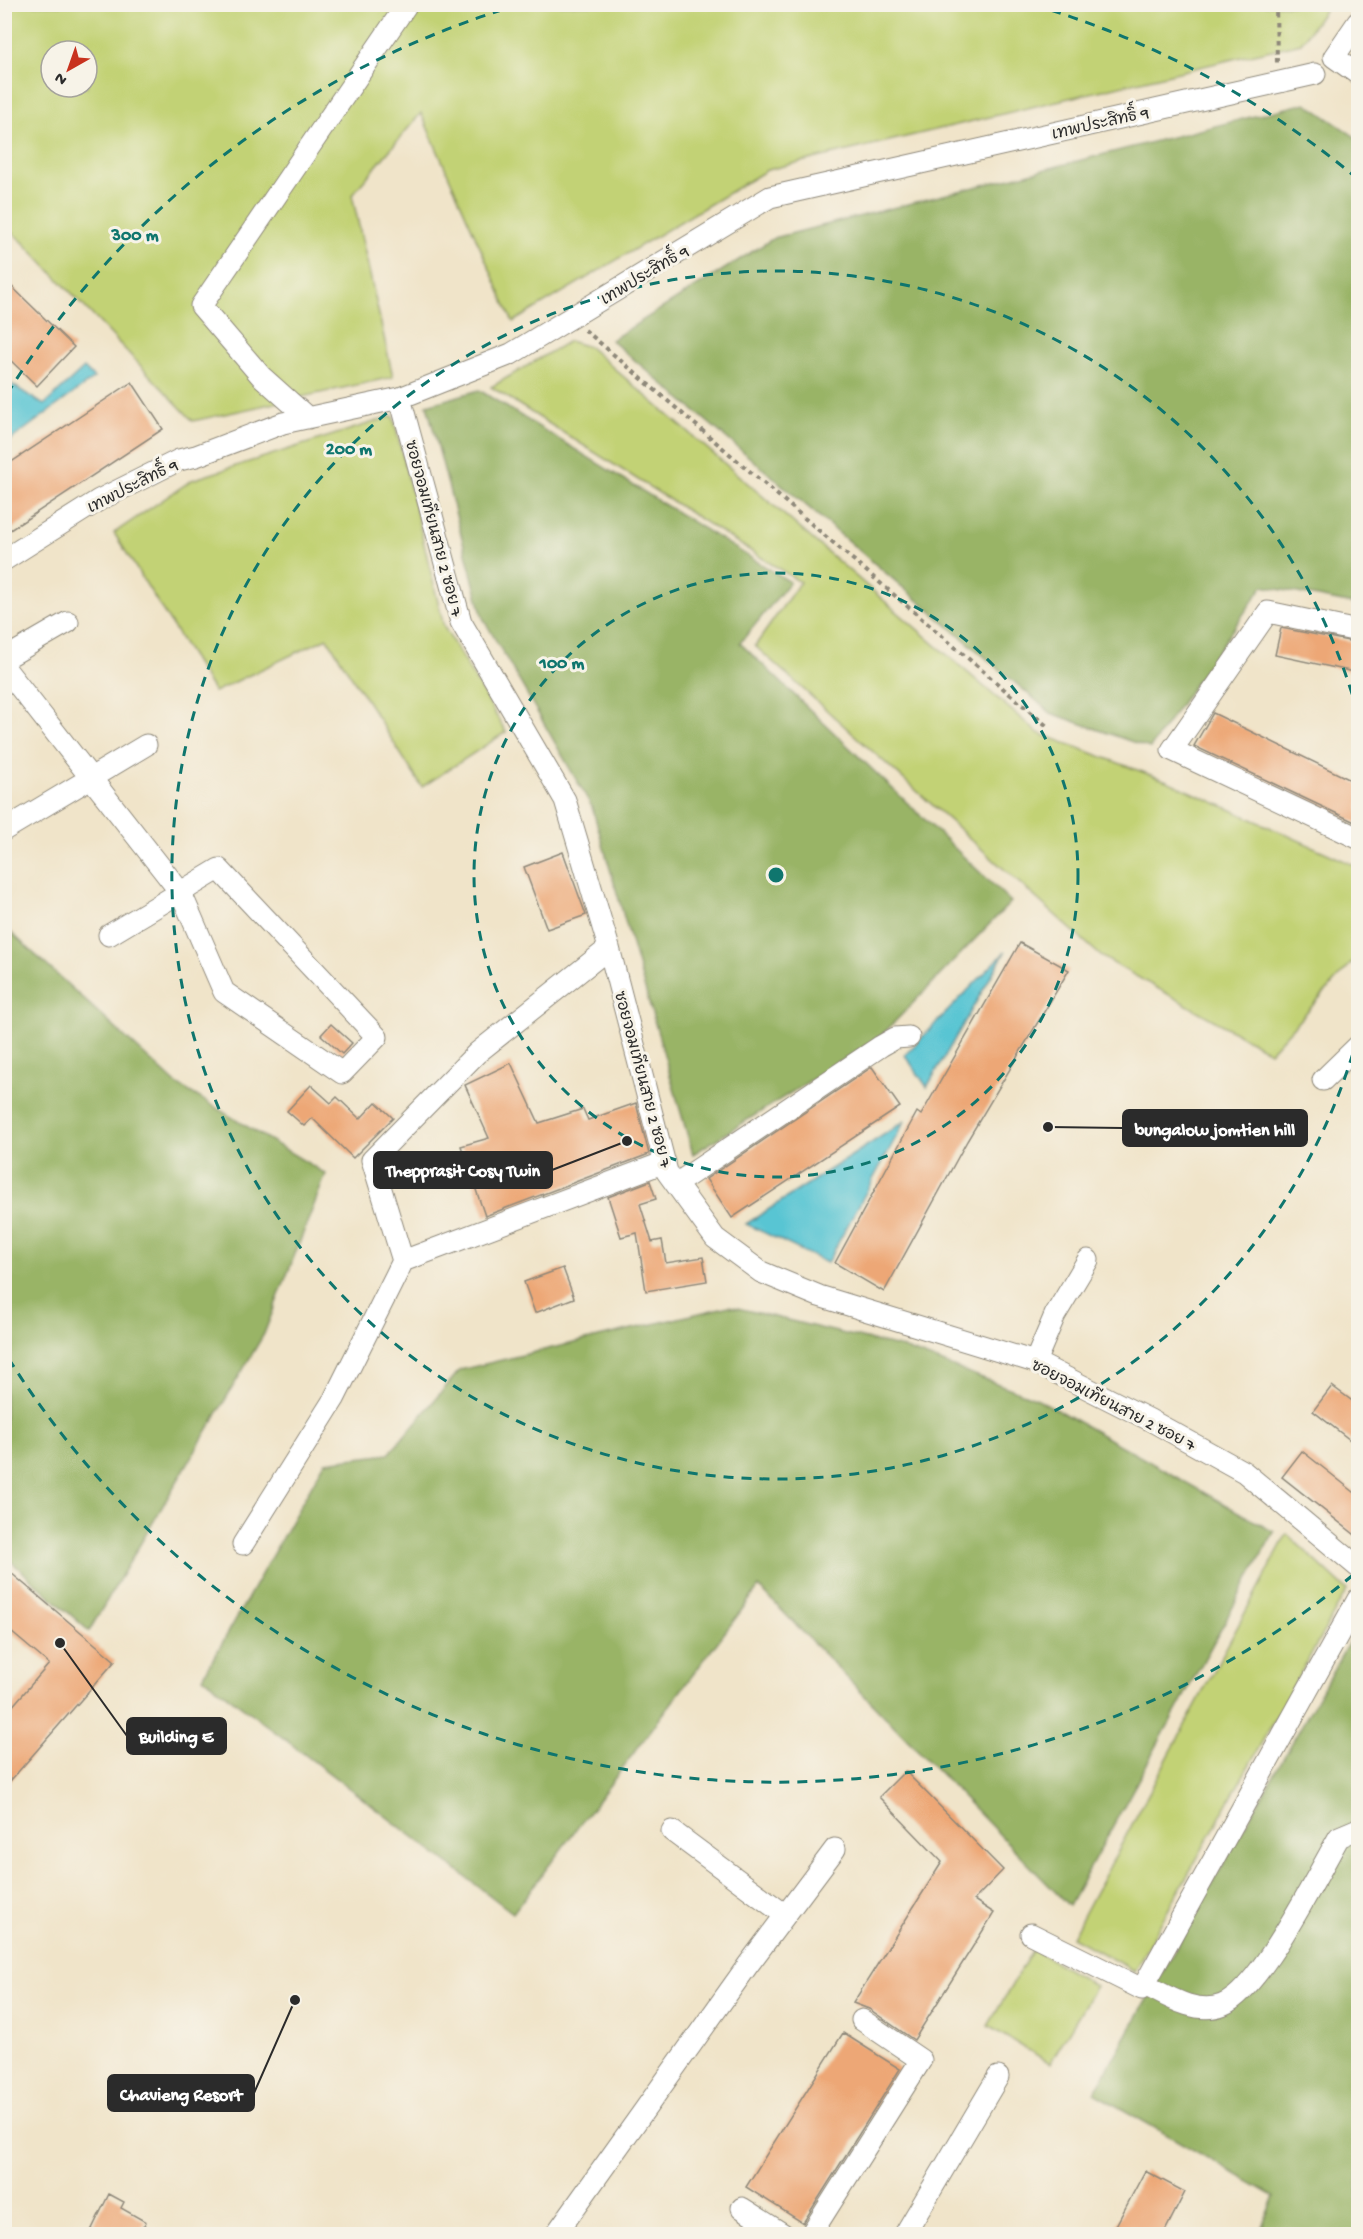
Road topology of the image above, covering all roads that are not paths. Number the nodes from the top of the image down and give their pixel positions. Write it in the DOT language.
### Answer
graph roads {
  1 [pos="407,4"];
  2 [pos="1359,22"];
  3 [pos="1315,74"];
  4 [pos="1359,74"];
  5 [pos="400,398"];
  6 [pos="308,418"];
  7 [pos="4,560"];
  8 [pos="68,622"];
  9 [pos="1359,631"];
  10 [pos="4,659"];
  11 [pos="4,667"];
  12 [pos="146,745"];
  13 [pos="89,778"];
  14 [pos="4,830"];
  15 [pos="1359,838"];
  16 [pos="181,893"];
  17 [pos="109,934"];
  18 [pos="609,948"];
  19 [pos="909,1037"];
  20 [pos="1359,1046"];
  21 [pos="1323,1080"];
  22 [pos="665,1162"];
  23 [pos="676,1184"];
  24 [pos="1088,1260"];
  25 [pos="402,1262"];
  26 [pos="1035,1362"];
  27 [pos="243,1544"];
  28 [pos="1359,1568"];
  29 [pos="1359,1599"];
  30 [pos="1359,1829"];
  31 [pos="672,1831"];
  32 [pos="835,1849"];
  33 [pos="785,1915"];
  34 [pos="1031,1934"];
  35 [pos="1145,1984"];
  36 [pos="862,2020"];
  37 [pos="998,2077"];
  38 [pos="742,2208"];
  39 [pos="556,2235"];
  40 [pos="783,2235"];
  41 [pos="811,2235"];
  42 [pos="905,2235"];
  1 -- 6 [label="street"];
  2 -- 4 [label="street"];
  3 -- 5 [label="street, เทพประสิทธิ์ 9"];
  5 -- 6 [label="street, เทพประสิทธิ์ 9"];
  5 -- 18 [label="street, ซอยจอมเทียนสาย 2 ซอย 7"];
  6 -- 7 [label="street, เทพประสิทธิ์ 9"];
  8 -- 10 [label="street"];
  9 -- 15 [label="street"];
  11 -- 13 [label="street"];
  12 -- 13 [label="street"];
  13 -- 14 [label="street"];
  13 -- 16 [label="street"];
  16 -- 16 [label="street"];
  16 -- 17 [label="street"];
  18 -- 22 [label="street, ซอยจอมเทียนสาย 2 ซอย 7"];
  18 -- 25 [label="street"];
  19 -- 23 [label="street"];
  20 -- 21 [label="street"];
  22 -- 23 [label="street, ซอยจอมเทียนสาย 2 ซอย 7"];
  22 -- 25 [label="street"];
  23 -- 26 [label="street, ซอยจอมเทียนสาย 2 ซอย 7"];
  24 -- 26 [label="street"];
  25 -- 27 [label="street"];
  26 -- 28 [label="street, ซอยจอมเทียนสาย 2 ซอย 7"];
  29 -- 35 [label="street"];
  30 -- 35 [label="street"];
  31 -- 33 [label="street"];
  32 -- 33 [label="street"];
  33 -- 39 [label="street"];
  34 -- 35 [label="street"];
  36 -- 41 [label="street"];
  37 -- 42 [label="street"];
  38 -- 40 [label="street"];
}
